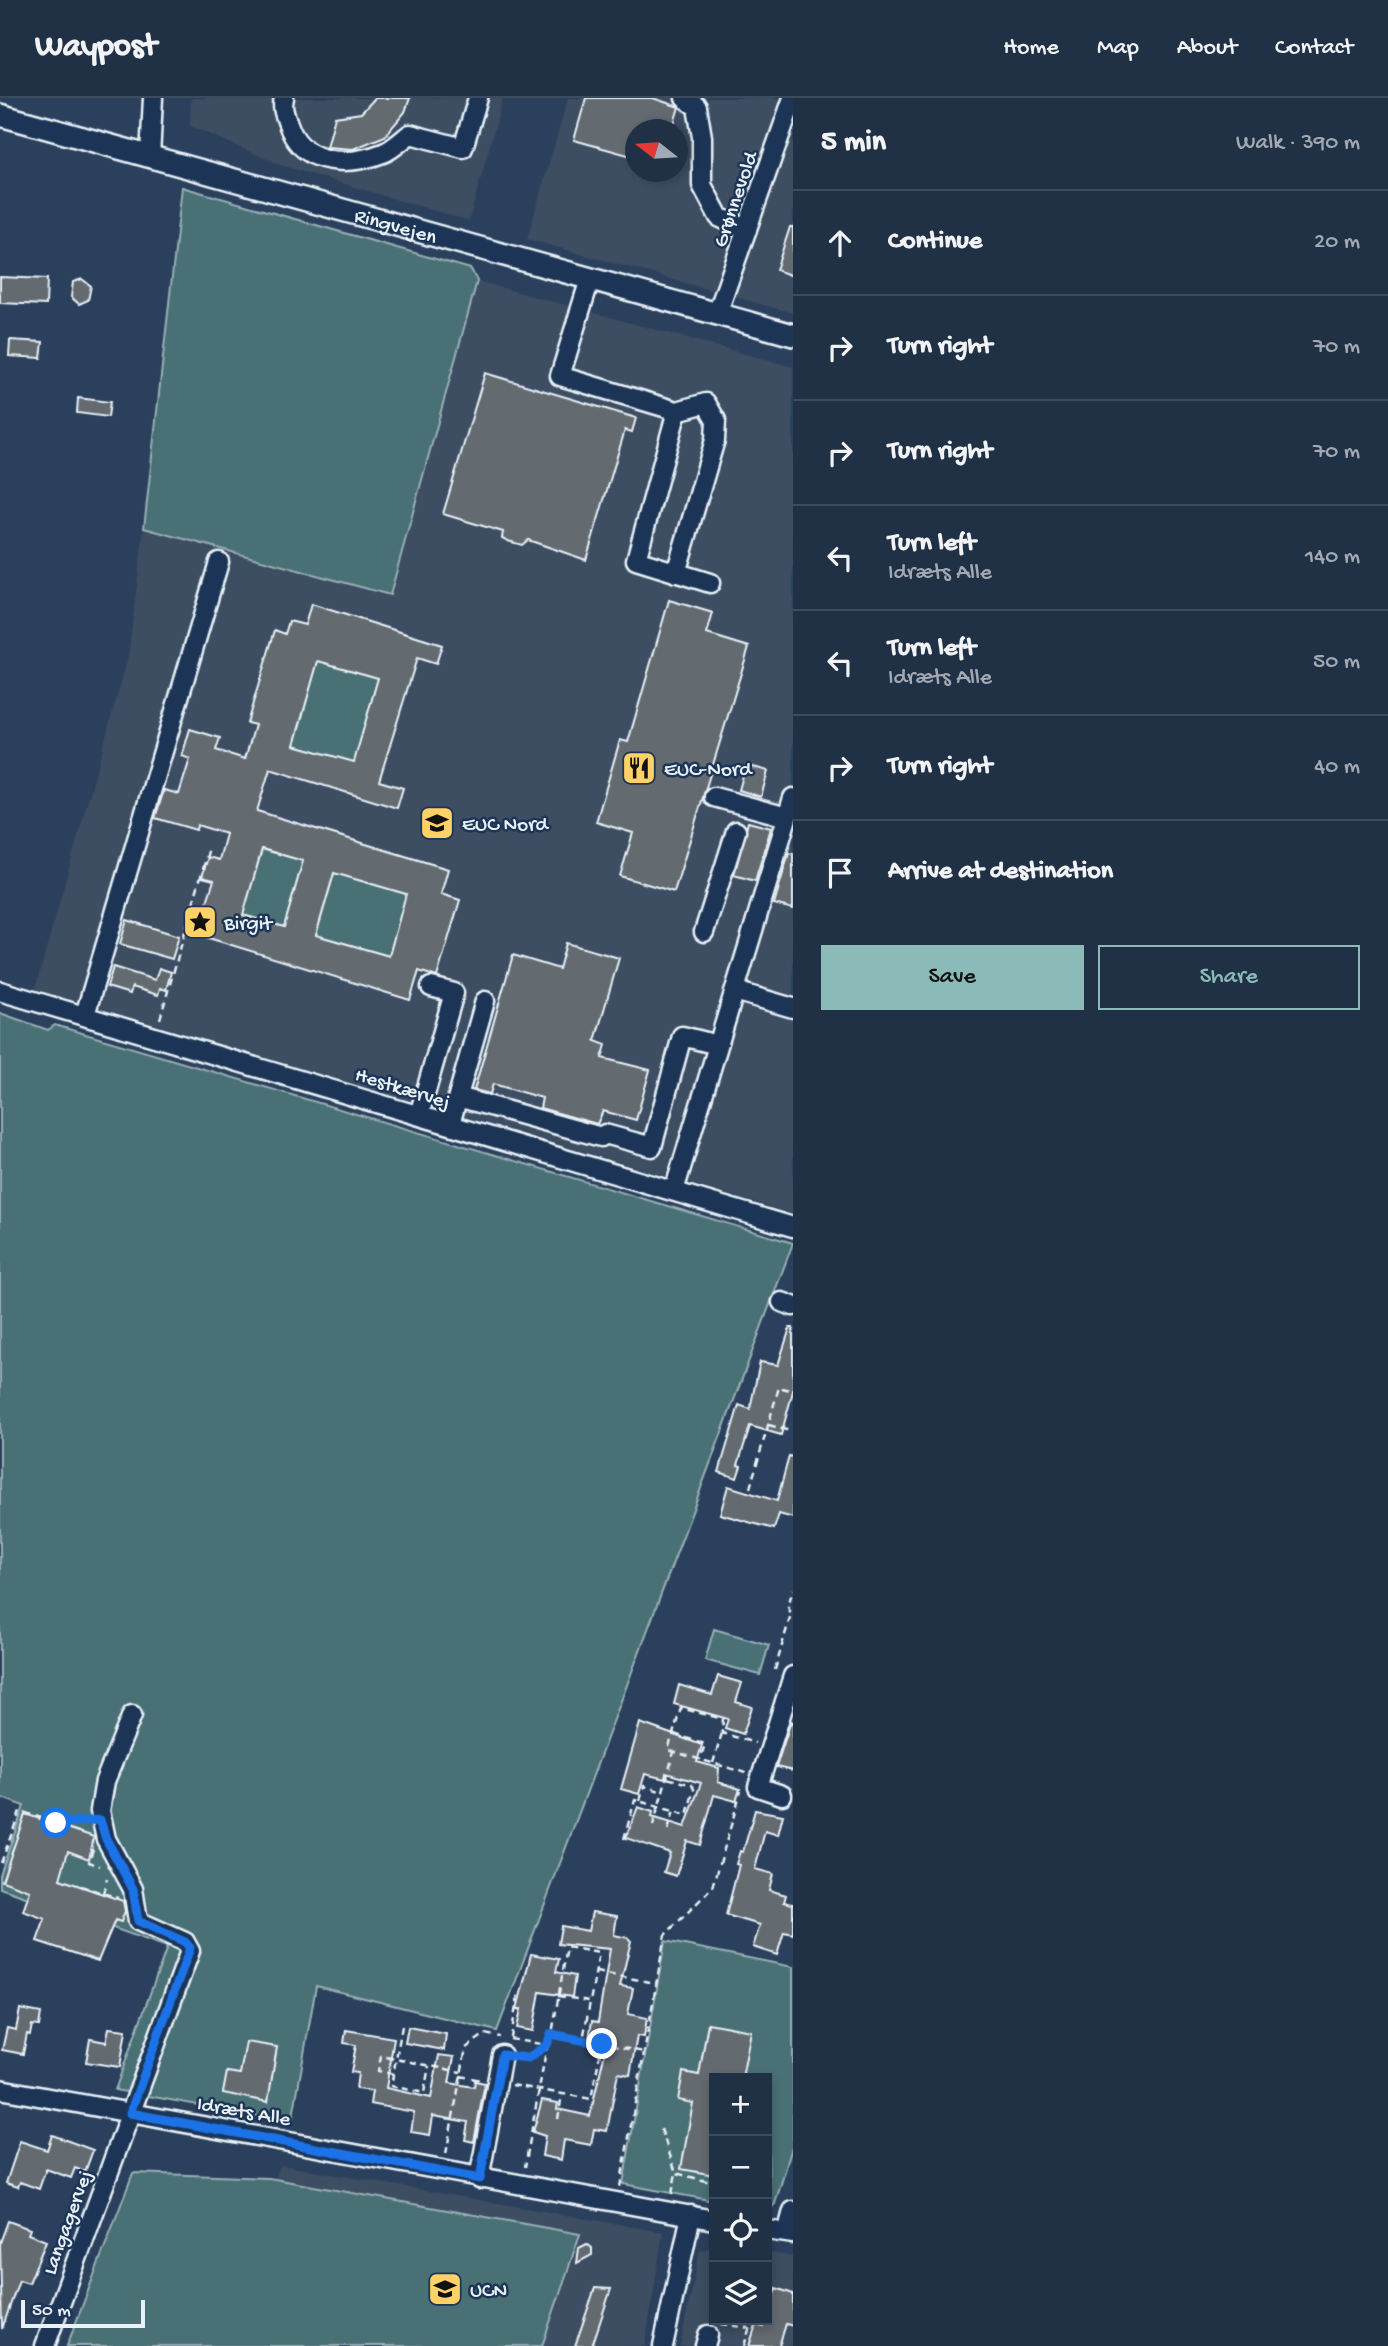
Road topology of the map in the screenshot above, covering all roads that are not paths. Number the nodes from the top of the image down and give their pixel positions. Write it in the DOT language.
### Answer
graph roads {
  1 [pos="153,98"];
  2 [pos="284,98"];
  3 [pos="478,98"];
  4 [pos="685,98"];
  5 [pos="793,98"];
  6 [pos="0,115"];
  7 [pos="150,157"];
  8 [pos="747,230"];
  9 [pos="590,279"];
  10 [pos="717,314"];
  11 [pos="793,335"];
  12 [pos="677,411"];
  13 [pos="219,562"];
  14 [pos="676,573"];
  15 [pos="710,583"];
  16 [pos="713,797"];
  17 [pos="793,798"];
  18 [pos="787,817"];
  19 [pos="736,831"];
  20 [pos="705,932"];
  21 [pos="431,986"];
  22 [pos="0,991"];
  23 [pos="734,991"];
  24 [pos="485,1001"];
  25 [pos="793,1008"];
  26 [pos="85,1015"];
  27 [pos="718,1045"];
  28 [pos="458,1097"];
  29 [pos="419,1115"];
  30 [pos="450,1124"];
  31 [pos="674,1191"];
  32 [pos="793,1227"];
  33 [pos="793,1676"];
  34 [pos="132,1715"];
  35 [pos="782,1795"];
  36 [pos="505,2055"];
  37 [pos="0,2089"];
  38 [pos="130,2113"];
  39 [pos="480,2179"];
  40 [pos="793,2211"];
  41 [pos="691,2215"];
  42 [pos="709,2219"];
  43 [pos="772,2231"];
  44 [pos="790,2234"];
  45 [pos="45,2346"];
  46 [pos="663,2346"];
  1 -- 7 [label="street"];
  2 -- 3 [label="street"];
  4 -- 8 [label="street"];
  5 -- 8 [label="street, Grønnevold"];
  6 -- 7 [label="main road, Ringvejen"];
  7 -- 9 [label="main road, Ringvejen"];
  8 -- 10 [label="street, Grønnevold"];
  9 -- 10 [label="main road, Ringvejen"];
  9 -- 12 [label="street"];
  10 -- 11 [label="main road, Ringvejen"];
  12 -- 14 [label="street"];
  12 -- 14 [label="street"];
  13 -- 26 [label="street"];
  14 -- 15 [label="street"];
  16 -- 18 [label="street"];
  17 -- 18 [label="street"];
  18 -- 23 [label="street"];
  19 -- 20 [label="street"];
  21 -- 29 [label="street"];
  22 -- 26 [label="street, Hestkærvej"];
  23 -- 25 [label="street"];
  23 -- 27 [label="street"];
  24 -- 28 [label="street"];
  26 -- 29 [label="street, Hestkærvej"];
  27 -- 28 [label="street"];
  27 -- 31 [label="street"];
  28 -- 30 [label="street"];
  29 -- 30 [label="street, Hestkærvej"];
  30 -- 31 [label="street, Hestkærvej"];
  31 -- 32 [label="street, Hestkærvej"];
  33 -- 35 [label="street"];
  34 -- 38 [label="street, Langagervej"];
  36 -- 39 [label="street"];
  37 -- 38 [label="street, Idræts Alle"];
  38 -- 39 [label="street, Idræts Alle"];
  38 -- 45 [label="street, Langagervej"];
  39 -- 41 [label="street, Idræts Alle"];
  40 -- 44 [label="street"];
  41 -- 42 [label="street, Idræts Alle"];
  41 -- 46 [label="street"];
  43 -- 44 [label="street"];
}
